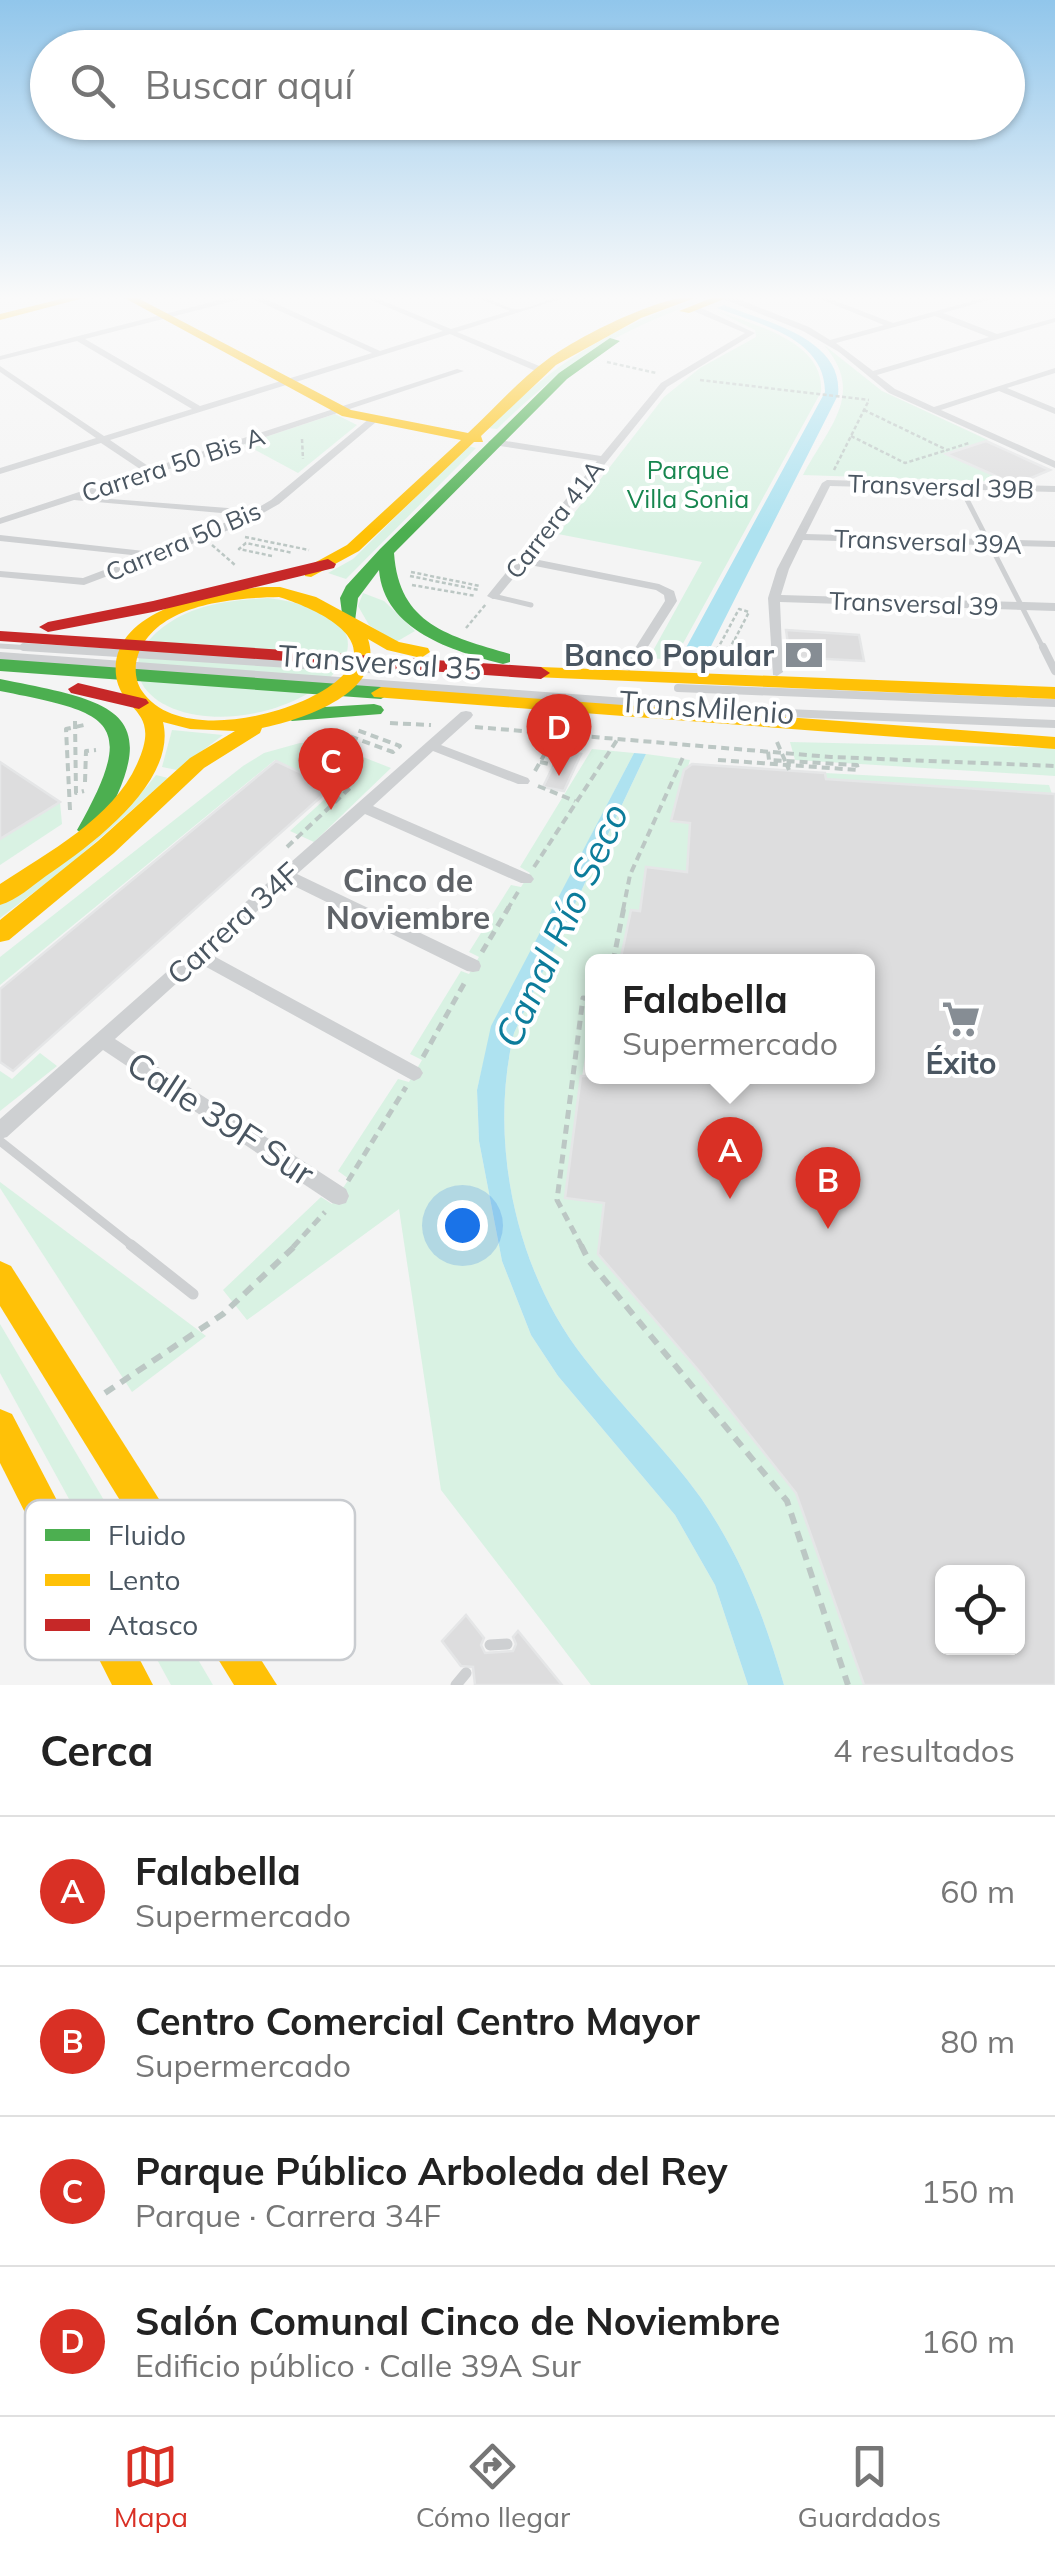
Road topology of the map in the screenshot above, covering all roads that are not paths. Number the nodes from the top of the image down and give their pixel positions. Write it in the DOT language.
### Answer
graph roads {
  1 [pos="8,374"];
  2 [pos="138,374"];
  3 [pos="272,374"];
  4 [pos="315,374"];
  5 [pos="452,374"];
  6 [pos="537,374"];
  7 [pos="570,374"];
  8 [pos="678,374"];
  9 [pos="871,374"];
  10 [pos="1044,374"];
  11 [pos="288,382"];
  12 [pos="999,388"];
  13 [pos="200,410"];
  14 [pos="340,410"];
  15 [pos="932,410"];
  16 [pos="1055,411"];
  17 [pos="372,420"];
  18 [pos="468,437"];
  19 [pos="104,440"];
  20 [pos="493,442"];
  21 [pos="600,459"];
  22 [pos="1055,465"];
  23 [pos="0,472"];
  24 [pos="150,472"];
  25 [pos="960,486"];
  26 [pos="1055,489"];
  27 [pos="69,498"];
  28 [pos="257,514"];
  29 [pos="0,520"];
  30 [pos="800,537"];
  31 [pos="0,538"];
  32 [pos="989,542"];
  33 [pos="1055,544"];
  34 [pos="156,554"];
  35 [pos="320,557"];
  36 [pos="391,560"];
  37 [pos="521,560"];
  38 [pos="0,574"];
  39 [pos="235,594"];
  40 [pos="492,596"];
  41 [pos="774,598"];
  42 [pos="531,605"];
  43 [pos="1021,606"];
  44 [pos="1055,607"];
  45 [pos="163,618"];
  46 [pos="352,621"];
  47 [pos="0,626"];
  48 [pos="30,628"];
  49 [pos="0,636"];
  50 [pos="0,646"];
  51 [pos="0,656"];
  52 [pos="506,659"];
  53 [pos="0,665"];
  54 [pos="629,667"];
  55 [pos="1055,671"];
  56 [pos="777,672"];
  57 [pos="0,684"];
  58 [pos="741,687"];
  59 [pos="983,690"];
  60 [pos="1055,693"];
  61 [pos="1055,703"];
  62 [pos="144,707"];
  63 [pos="748,717"];
  64 [pos="281,718"];
  65 [pos="460,721"];
  66 [pos="1055,724"];
  67 [pos="989,741"];
  68 [pos="1055,743"];
  69 [pos="432,746"];
  70 [pos="526,782"];
  71 [pos="363,807"];
  72 [pos="79,827"];
  73 [pos="287,876"];
  74 [pos="526,880"];
  75 [pos="0,896"];
  76 [pos="0,933"];
  77 [pos="198,955"];
  78 [pos="474,966"];
  79 [pos="102,1040"];
  80 [pos="414,1072"];
  81 [pos="0,1131"];
  82 [pos="0,1141"];
  83 [pos="339,1196"];
  84 [pos="0,1277"];
  85 [pos="193,1294"];
  86 [pos="0,1426"];
  87 [pos="38,1500"];
  88 [pos="140,1500"];
  89 [pos="507,1644"];
  90 [pos="490,1645"];
  91 [pos="120,1660"];
  92 [pos="240,1660"];
  93 [pos="466,1672"];
  94 [pos="133,1685"];
  95 [pos="256,1685"];
  96 [pos="456,1685"];
  1 -- 19 [label="street"];
  2 -- 13 [label="street"];
  3 -- 11 [label="main road"];
  4 -- 11 [label="street"];
  5 -- 14 [label="street, Carrera 50 Bis A"];
  6 -- 18 [label="main road"];
  7 -- 20 [label="main road"];
  8 -- 21 [label="street, Carrera 41A"];
  9 -- 15 [label="street"];
  10 -- 12 [label="street"];
  11 -- 13 [label="street"];
  11 -- 14 [label="main road"];
  12 -- 15 [label="street"];
  12 -- 16 [label="street"];
  13 -- 19 [label="street"];
  14 -- 17 [label="main road"];
  14 -- 24 [label="street, Carrera 50 Bis A"];
  15 -- 22 [label="street"];
  17 -- 18 [label="main road"];
  17 -- 28 [label="street, Carrera 50 Bis"];
  18 -- 20 [label="main road"];
  18 -- 35 [label="main road"];
  19 -- 23 [label="street"];
  19 -- 24 [label="street"];
  20 -- 21 [label="street"];
  20 -- 36 [label="main road"];
  21 -- 37 [label="street, Carrera 41A"];
  24 -- 27 [label="street, Carrera 50 Bis A"];
  25 -- 26 [label="street, Transversal 39B"];
  25 -- 30 [label="street, Transversal 39B"];
  25 -- 32 [label="lane"];
  27 -- 28 [label="street"];
  27 -- 29 [label="street, Carrera 50 Bis A"];
  28 -- 34 [label="street, Carrera 50 Bis"];
  30 -- 32 [label="street, Transversal 39A"];
  30 -- 41 [label="street"];
  31 -- 34 [label="street"];
  32 -- 33 [label="street, Transversal 39A"];
  32 -- 43 [label="lane"];
  34 -- 38 [label="street, Carrera 50 Bis"];
  35 -- 39 [label="main road"];
  35 -- 48 [label="main road"];
  36 -- 46 [label="main road"];
  36 -- 52 [label="main road"];
  37 -- 40 [label="street, Carrera 41A"];
  37 -- 54 [label="street"];
  39 -- 45 [label="main road"];
  39 -- 46 [label="main road"];
  40 -- 42 [label="lane"];
  41 -- 43 [label="street, Transversal 39"];
  41 -- 56 [label="street"];
  43 -- 44 [label="street, Transversal 39"];
  43 -- 55 [label="lane"];
  45 -- 48 [label="main road"];
  45 -- 62 [label="main road"];
  46 -- 52 [label="main road"];
  46 -- 64 [label="main road"];
  47 -- 48 [label="main road"];
  49 -- 58 [label="main road, Transversal 35"];
  50 -- 58 [label="lane, TransMilenio"];
  51 -- 63 [label="lane, TransMilenio"];
  52 -- 54 [label="main road"];
  53 -- 63 [label="main road, Transversal 35"];
  54 -- 56 [label="main road"];
  56 -- 59 [label="main road"];
  57 -- 62 [label="main road"];
  57 -- 72 [label="main road"];
  58 -- 59 [label="main road, Transversal 35"];
  58 -- 61 [label="lane, TransMilenio"];
  59 -- 60 [label="main road, Transversal 35"];
  62 -- 64 [label="main road"];
  62 -- 72 [label="main road"];
  63 -- 66 [label="lane, TransMilenio"];
  63 -- 67 [label="main road, Transversal 35"];
  64 -- 65 [label="main road"];
  64 -- 76 [label="main road"];
  65 -- 67 [label="main road"];
  65 -- 69 [label="street, Carrera 34F"];
  67 -- 68 [label="main road, Transversal 35"];
  69 -- 70 [label="street"];
  69 -- 71 [label="street, Carrera 34F"];
  71 -- 73 [label="street, Carrera 34F"];
  71 -- 74 [label="street"];
  72 -- 75 [label="main road"];
  73 -- 77 [label="street, Carrera 34F"];
  73 -- 78 [label="street"];
  77 -- 79 [label="street, Carrera 34F"];
  77 -- 80 [label="street"];
  79 -- 81 [label="street, Carrera 34F"];
  79 -- 83 [label="street, Calle 39F Sur"];
  82 -- 85 [label="lane"];
  84 -- 88 [label="main road"];
  86 -- 87 [label="main road"];
  89 -- 90 [label="lane"];
  91 -- 94 [label="main road"];
  92 -- 95 [label="main road"];
  93 -- 96 [label="lane"];
}
